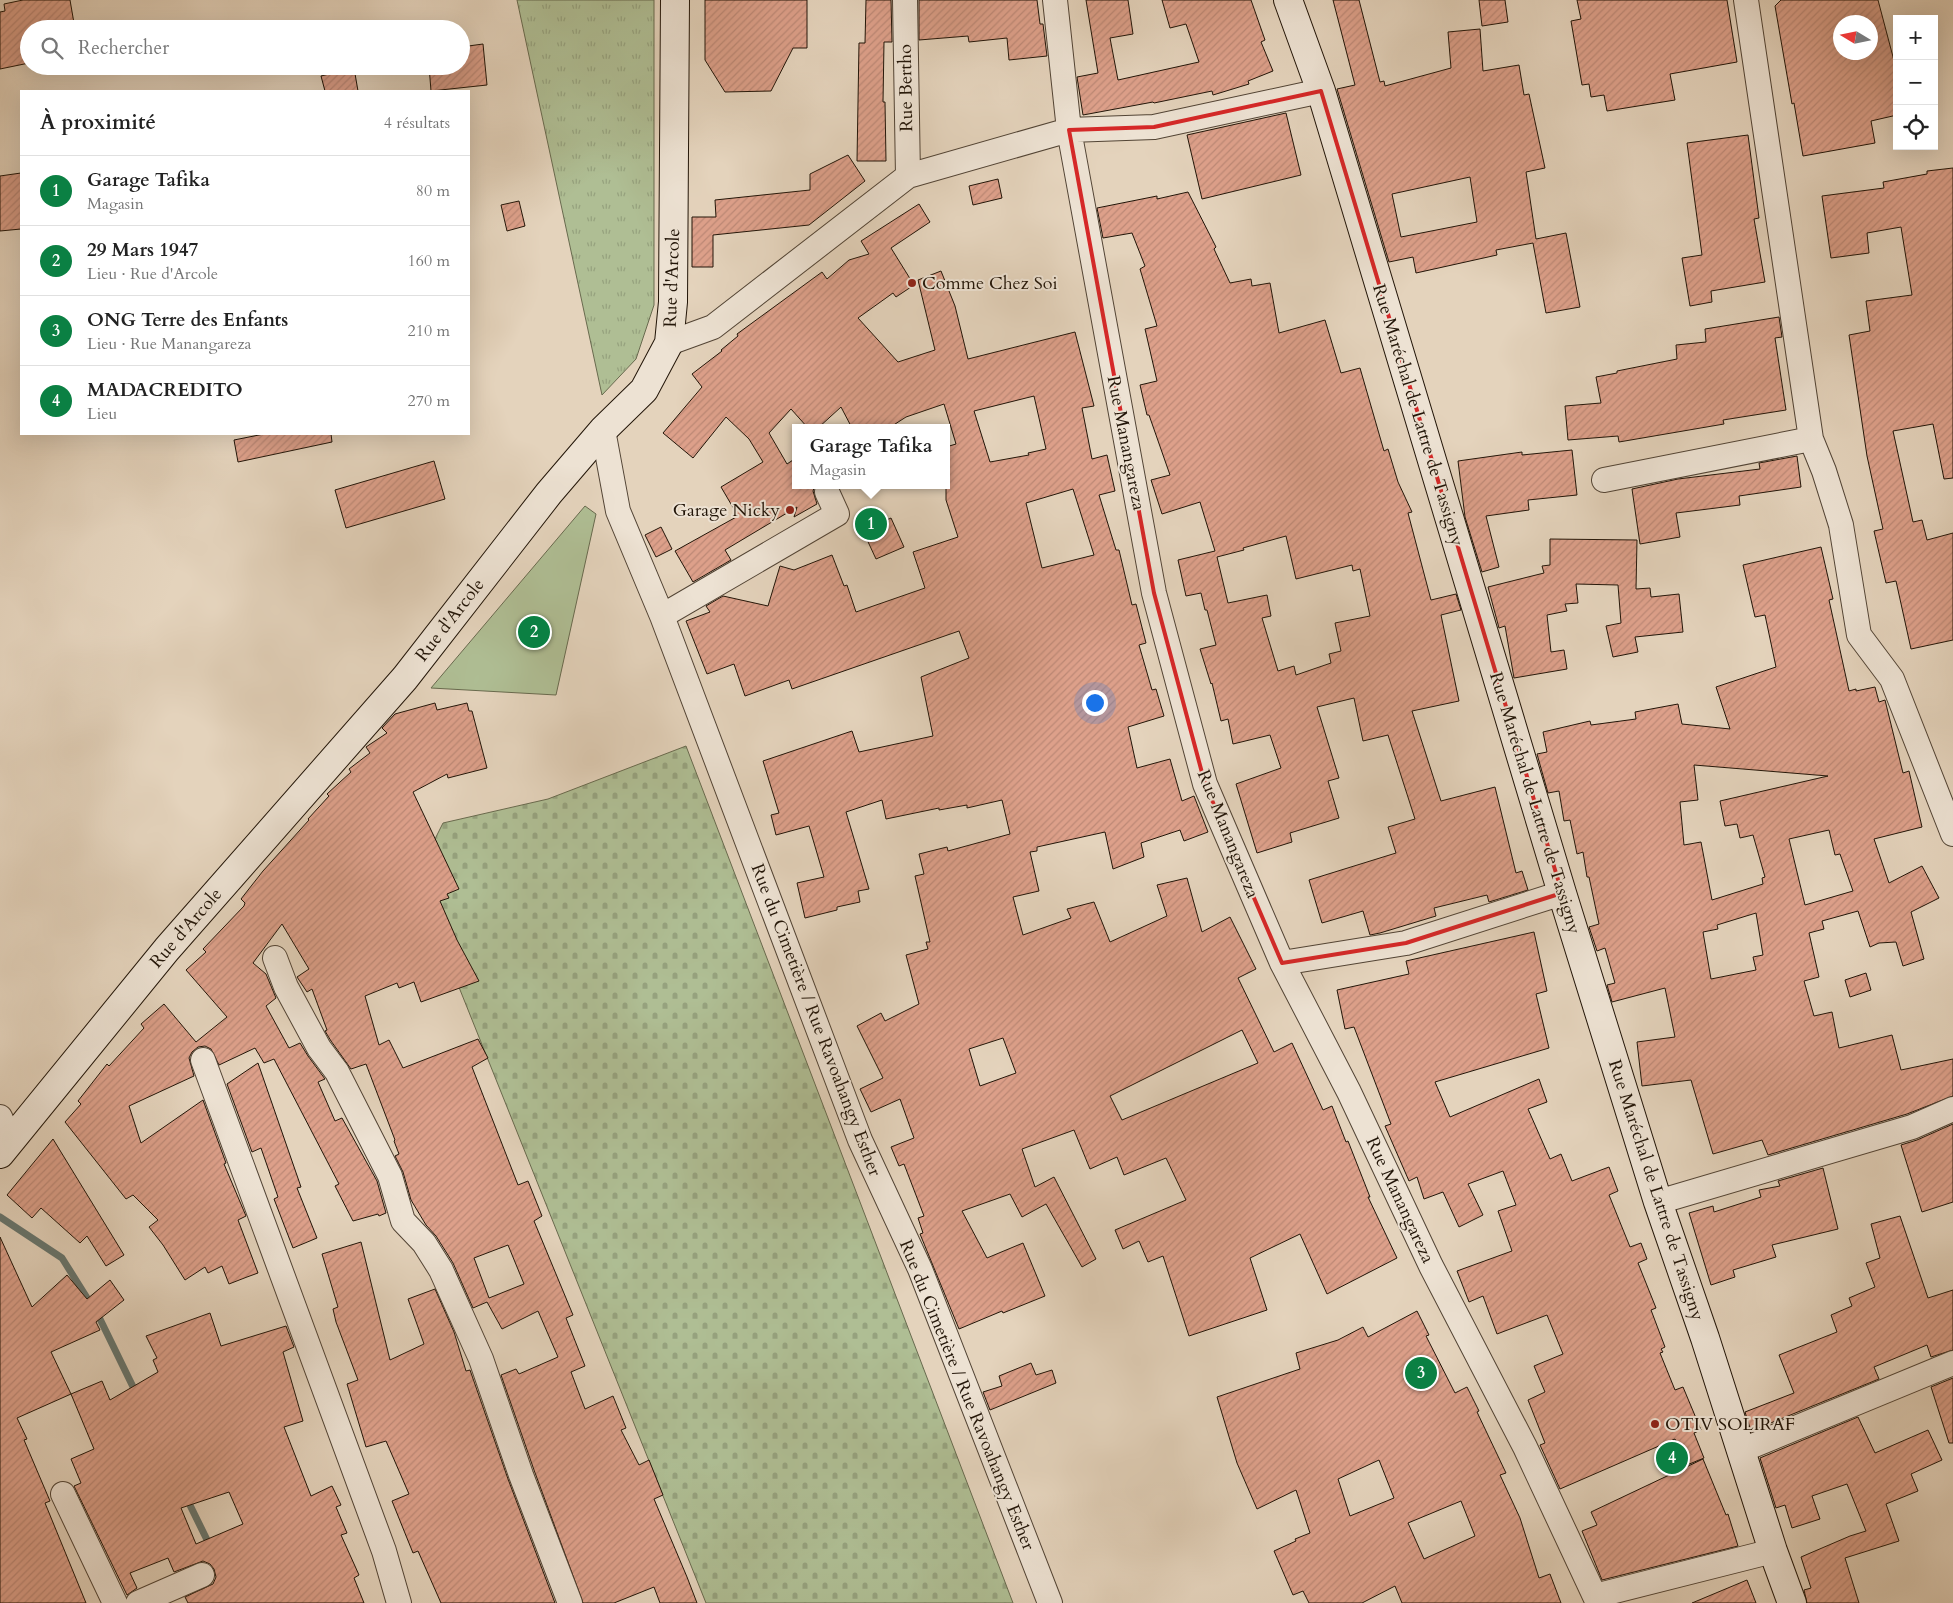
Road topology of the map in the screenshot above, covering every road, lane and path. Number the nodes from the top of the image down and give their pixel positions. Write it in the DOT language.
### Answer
graph roads {
  1 [pos="675,0"];
  2 [pos="904,0"];
  3 [pos="1055,0"];
  4 [pos="1288,0"];
  5 [pos="1746,0"];
  6 [pos="1321,91"];
  7 [pos="1069,130"];
  8 [pos="908,176"];
  9 [pos="669,344"];
  10 [pos="603,430"];
  11 [pos="1811,439"];
  12 [pos="1604,480"];
  13 [pos="826,492"];
  14 [pos="662,616"];
  15 [pos="1953,834"];
  16 [pos="1562,893"];
  17 [pos="274,958"];
  18 [pos="1282,963"];
  19 [pos="203,1060"];
  20 [pos="1953,1109"];
  21 [pos="4,1138"];
  22 [pos="1658,1202"];
  23 [pos="1953,1363"];
  24 [pos="1740,1451"];
  25 [pos="63,1494"];
  26 [pos="1773,1551"];
  27 [pos="202,1575"];
  28 [pos="1596,1600"];
  29 [pos="116,1603"];
  30 [pos="138,1603"];
  31 [pos="399,1603"];
  32 [pos="570,1603"];
  33 [pos="1050,1603"];
  34 [pos="1792,1603"];
  1 -- 9 [label="street, Rue d'Arcole"];
  2 -- 8 [label="street, Rue Bertho"];
  3 -- 7 [label="street, Rue Manangareza"];
  4 -- 6 [label="street, Rue Maréchal de Lattre de Tassigny"];
  5 -- 11 [label="street"];
  6 -- 7 [label="street"];
  6 -- 16 [label="street, Rue Maréchal de Lattre de Tassigny"];
  7 -- 8 [label="street"];
  7 -- 18 [label="street, Rue Manangareza"];
  8 -- 9 [label="street"];
  9 -- 10 [label="street, Rue d'Arcole"];
  10 -- 14 [label="street, Rue du Cimetière / Rue Ravoahangy Esther"];
  10 -- 21 [label="street, Rue d'Arcole"];
  11 -- 12 [label="street"];
  11 -- 15 [label="street"];
  13 -- 14 [label="street"];
  14 -- 33 [label="street, Rue du Cimetière / Rue Ravoahangy Esther"];
  16 -- 18 [label="street"];
  16 -- 22 [label="street, Rue Maréchal de Lattre de Tassigny"];
  17 -- 32 [label="street"];
  18 -- 28 [label="street, Rue Manangareza"];
  19 -- 31 [label="street"];
  20 -- 22 [label="street"];
  22 -- 24 [label="street, Rue Maréchal de Lattre de Tassigny"];
  23 -- 24 [label="street"];
  24 -- 26 [label="street, Rue Maréchal de Lattre de Tassigny"];
  25 -- 29 [label="street"];
  26 -- 28 [label="street"];
  26 -- 34 [label="street, Rue Maréchal de Lattre de Tassigny"];
  27 -- 30 [label="street"];
}
